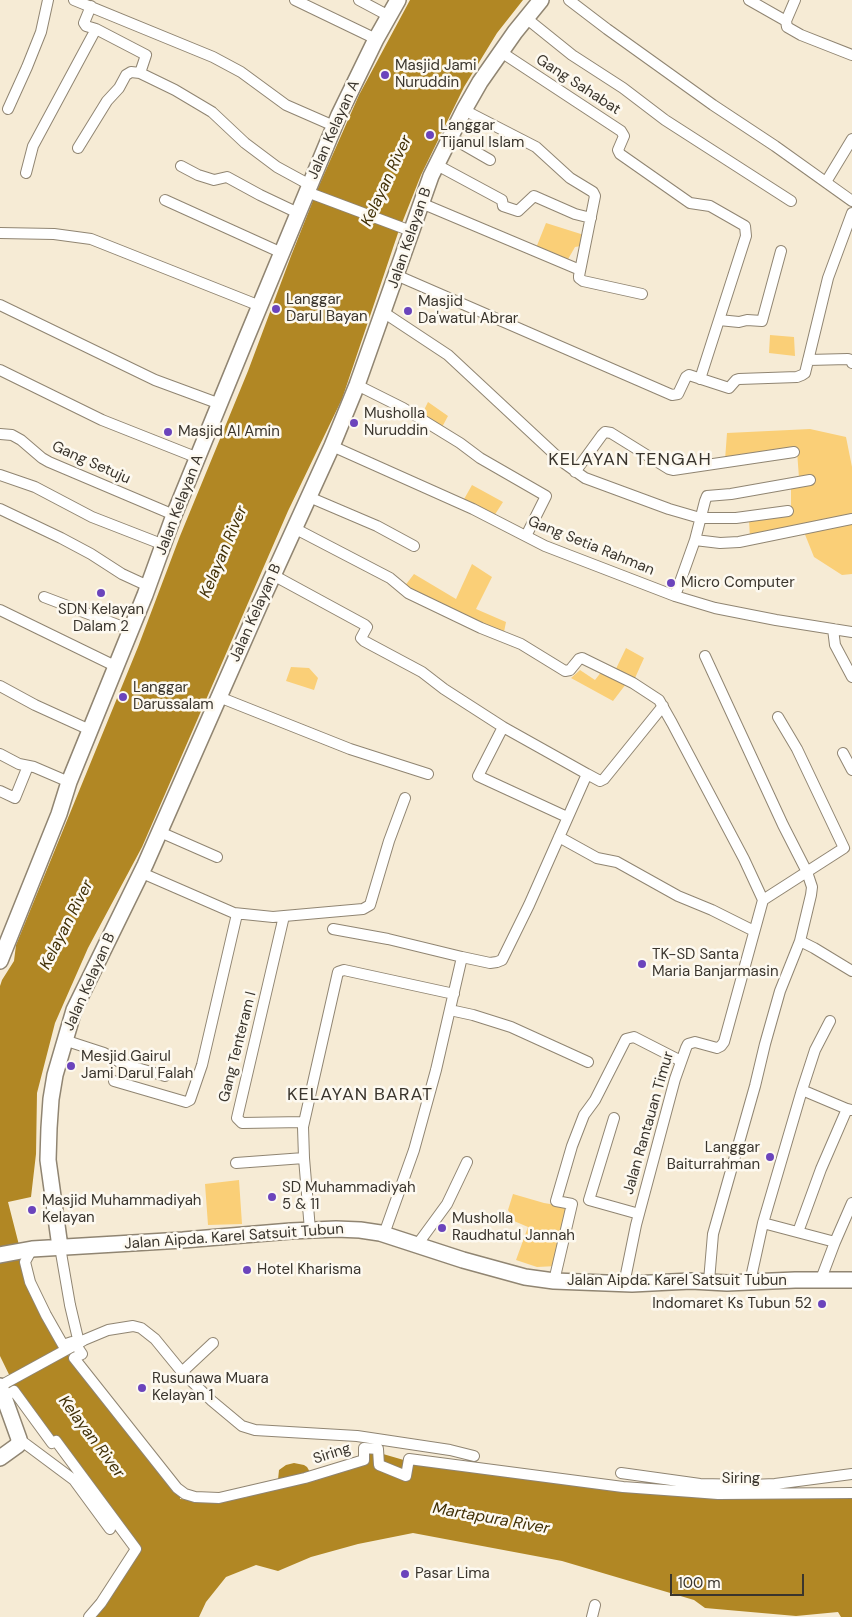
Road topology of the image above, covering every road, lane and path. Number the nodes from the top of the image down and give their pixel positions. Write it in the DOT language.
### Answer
graph roads {
  1 [pos="48,0"];
  2 [pos="74,0"];
  3 [pos="295,0"];
  4 [pos="359,0"];
  5 [pos="398,0"];
  6 [pos="540,0"];
  7 [pos="569,0"];
  8 [pos="749,0"];
  9 [pos="795,0"];
  10 [pos="90,6"];
  11 [pos="389,16"];
  12 [pos="526,18"];
  13 [pos="786,21"];
  14 [pos="96,29"];
  15 [pos="376,39"];
  16 [pos="501,52"];
  17 [pos="852,55"];
  18 [pos="140,72"];
  19 [pos="8,109"];
  20 [pos="464,110"];
  21 [pos="334,126"];
  22 [pos="450,137"];
  23 [pos="852,139"];
  24 [pos="78,148"];
  25 [pos="490,160"];
  26 [pos="437,164"];
  27 [pos="181,166"];
  28 [pos="26,173"];
  29 [pos="826,182"];
  30 [pos="309,190"];
  31 [pos="165,200"];
  32 [pos="791,201"];
  33 [pos="852,201"];
  34 [pos="421,203"];
  35 [pos="852,212"];
  36 [pos="298,213"];
  37 [pos="590,218"];
  38 [pos="408,230"];
  39 [pos="0,233"];
  40 [pos="781,251"];
  41 [pos="282,253"];
  42 [pos="580,270"];
  43 [pos="396,275"];
  44 [pos="642,294"];
  45 [pos="0,305"];
  46 [pos="260,306"];
  47 [pos="383,312"];
  48 [pos="719,320"];
  49 [pos="808,360"];
  50 [pos="852,363"];
  51 [pos="0,370"];
  52 [pos="700,379"];
  53 [pos="357,385"];
  54 [pos="220,404"];
  55 [pos="0,434"];
  56 [pos="332,446"];
  57 [pos="794,452"];
  58 [pos="198,458"];
  59 [pos="575,472"];
  60 [pos="0,475"];
  61 [pos="810,480"];
  62 [pos="309,497"];
  63 [pos="0,509"];
  64 [pos="788,510"];
  65 [pos="174,515"];
  66 [pos="700,518"];
  67 [pos="852,519"];
  68 [pos="294,528"];
  69 [pos="526,536"];
  70 [pos="695,540"];
  71 [pos="164,545"];
  72 [pos="414,546"];
  73 [pos="273,575"];
  74 [pos="148,586"];
  75 [pos="44,596"];
  76 [pos="676,596"];
  77 [pos="0,610"];
  78 [pos="833,629"];
  79 [pos="131,630"];
  80 [pos="852,632"];
  81 [pos="705,656"];
  82 [pos="115,666"];
  83 [pos="852,677"];
  84 [pos="0,686"];
  85 [pos="219,697"];
  86 [pos="663,706"];
  87 [pos="778,716"];
  88 [pos="503,726"];
  89 [pos="90,730"];
  90 [pos="843,753"];
  91 [pos="0,754"];
  92 [pos="28,766"];
  93 [pos="852,770"];
  94 [pos="428,774"];
  95 [pos="587,774"];
  96 [pos="69,782"];
  97 [pos="0,791"];
  98 [pos="405,798"];
  99 [pos="568,817"];
  100 [pos="160,832"];
  101 [pos="558,837"];
  102 [pos="848,845"];
  103 [pos="217,857"];
  104 [pos="807,872"];
  105 [pos="142,873"];
  106 [pos="763,900"];
  107 [pos="237,914"];
  108 [pos="284,916"];
  109 [pos="333,929"];
  110 [pos="754,931"];
  111 [pos="800,941"];
  112 [pos="1,954"];
  113 [pos="462,957"];
  114 [pos="852,971"];
  115 [pos="454,994"];
  116 [pos="450,1010"];
  117 [pos="830,1021"];
  118 [pos="64,1040"];
  119 [pos="681,1061"];
  120 [pos="588,1062"];
  121 [pos="165,1076"];
  122 [pos="114,1081"];
  123 [pos="802,1090"];
  124 [pos="850,1110"];
  125 [pos="614,1118"];
  126 [pos="304,1122"];
  127 [pos="304,1158"];
  128 [pos="467,1162"];
  129 [pos="236,1163"];
  130 [pos="851,1205"];
  131 [pos="639,1214"];
  132 [pos="763,1224"];
  133 [pos="310,1230"];
  134 [pos="798,1232"];
  135 [pos="384,1234"];
  136 [pos="835,1242"];
  137 [pos="417,1245"];
  138 [pos="60,1247"];
  139 [pos="28,1250"];
  140 [pos="0,1255"];
  141 [pos="821,1279"];
  142 [pos="852,1280"];
  143 [pos="554,1281"];
  144 [pos="709,1281"];
  145 [pos="750,1282"];
  146 [pos="624,1284"];
  147 [pos="213,1343"];
  148 [pos="74,1345"];
  149 [pos="182,1372"];
  150 [pos="2,1388"];
  151 [pos="361,1437"];
  152 [pos="19,1438"];
  153 [pos="364,1448"];
  154 [pos="474,1456"];
  155 [pos="0,1458"];
  156 [pos="621,1473"];
  157 [pos="852,1474"];
  158 [pos="852,1493"];
  159 [pos="110,1529"];
  160 [pos="595,1605"];
  161 [pos="89,1617"];
  162 [pos="592,1617"];
  1 -- 19 [label="street"];
  2 -- 10 [label="street"];
  3 -- 15 [label="street"];
  4 -- 11 [label="street"];
  5 -- 11 [label="street, Jalan Kelayan A"];
  6 -- 12 [label="street, Jalan Kelayan B"];
  7 -- 29 [label="street"];
  8 -- 13 [label="street"];
  9 -- 13 [label="street"];
  10 -- 14 [label="street"];
  10 -- 21 [label="street"];
  11 -- 15 [label="street, Jalan Kelayan A"];
  12 -- 16 [label="street, Jalan Kelayan B"];
  12 -- 32 [label="street"];
  13 -- 17 [label="street"];
  14 -- 18 [label="street"];
  14 -- 28 [label="street"];
  15 -- 21 [label="street, Jalan Kelayan A"];
  16 -- 20 [label="street, Jalan Kelayan B"];
  16 -- 48 [label="street, Gang Sahabat"];
  18 -- 24 [label="street"];
  18 -- 30 [label="street"];
  20 -- 22 [label="street, Jalan Kelayan B"];
  20 -- 37 [label="street"];
  21 -- 30 [label="street, Jalan Kelayan A"];
  22 -- 25 [label="street"];
  22 -- 26 [label="street, Jalan Kelayan B"];
  23 -- 29 [label="street"];
  26 -- 34 [label="street, Jalan Kelayan B"];
  26 -- 37 [label="street"];
  27 -- 36 [label="street"];
  29 -- 33 [label="street"];
  30 -- 36 [label="street, Jalan Kelayan A"];
  30 -- 38 [label="street"];
  31 -- 41 [label="street"];
  34 -- 38 [label="street, Jalan Kelayan B"];
  34 -- 42 [label="street"];
  35 -- 49 [label="street"];
  36 -- 41 [label="street, Jalan Kelayan A"];
  37 -- 42 [label="street"];
  38 -- 43 [label="street, Jalan Kelayan B"];
  39 -- 46 [label="street"];
  40 -- 48 [label="street"];
  41 -- 46 [label="street, Jalan Kelayan A"];
  42 -- 44 [label="street"];
  43 -- 47 [label="street, Jalan Kelayan B"];
  43 -- 52 [label="street"];
  45 -- 54 [label="street"];
  46 -- 54 [label="street, Jalan Kelayan A"];
  47 -- 53 [label="street, Jalan Kelayan B"];
  47 -- 59 [label="street"];
  48 -- 52 [label="street"];
  49 -- 50 [label="street"];
  49 -- 52 [label="street"];
  51 -- 58 [label="street"];
  53 -- 56 [label="street, Jalan Kelayan B"];
  53 -- 69 [label="street"];
  54 -- 58 [label="street, Jalan Kelayan A"];
  55 -- 65 [label="street, Gang Setuju"];
  56 -- 62 [label="street, Jalan Kelayan B"];
  56 -- 69 [label="street, Gang Setia Rahman"];
  57 -- 59 [label="street"];
  58 -- 65 [label="street, Jalan Kelayan A"];
  59 -- 66 [label="street"];
  60 -- 71 [label="street"];
  61 -- 66 [label="street"];
  62 -- 68 [label="street, Jalan Kelayan B"];
  62 -- 72 [label="street"];
  63 -- 74 [label="street"];
  64 -- 66 [label="street"];
  65 -- 71 [label="street, Jalan Kelayan A"];
  66 -- 70 [label="street"];
  67 -- 70 [label="street"];
  68 -- 73 [label="street, Jalan Kelayan B"];
  68 -- 86 [label="street"];
  69 -- 76 [label="street, Gang Setia Rahman"];
  70 -- 76 [label="street"];
  71 -- 74 [label="street, Jalan Kelayan A"];
  73 -- 85 [label="street, Jalan Kelayan B"];
  73 -- 88 [label="street"];
  74 -- 79 [label="street, Jalan Kelayan A"];
  75 -- 79 [label="street"];
  76 -- 78 [label="street, Gang Setia Rahman"];
  77 -- 82 [label="street"];
  78 -- 80 [label="street, Gang Setia Rahman"];
  78 -- 83 [label="street"];
  79 -- 82 [label="street, Jalan Kelayan A"];
  81 -- 104 [label="street"];
  82 -- 89 [label="street, Jalan Kelayan A"];
  84 -- 89 [label="street"];
  85 -- 94 [label="street"];
  85 -- 100 [label="street, Jalan Kelayan B"];
  86 -- 95 [label="street"];
  86 -- 106 [label="street"];
  87 -- 102 [label="street"];
  88 -- 95 [label="street"];
  88 -- 99 [label="street"];
  89 -- 96 [label="street, Jalan Kelayan A"];
  90 -- 93 [label="street"];
  91 -- 92 [label="street"];
  92 -- 96 [label="street"];
  92 -- 97 [label="street"];
  95 -- 99 [label="street"];
  96 -- 112 [label="street, Jalan Kelayan A"];
  98 -- 108 [label="street"];
  99 -- 101 [label="street"];
  100 -- 103 [label="street"];
  100 -- 105 [label="street, Jalan Kelayan B"];
  101 -- 110 [label="street"];
  101 -- 113 [label="street"];
  102 -- 104 [label="street"];
  104 -- 106 [label="street"];
  104 -- 111 [label="street"];
  105 -- 107 [label="street"];
  105 -- 118 [label="street, Jalan Kelayan B"];
  106 -- 110 [label="street, Jalan Rantauan Timur"];
  107 -- 108 [label="street"];
  107 -- 122 [label="street"];
  108 -- 126 [label="street, Gang Tenteram I"];
  109 -- 113 [label="street"];
  110 -- 119 [label="street, Jalan Rantauan Timur"];
  111 -- 114 [label="street"];
  111 -- 144 [label="street"];
  113 -- 115 [label="street"];
  115 -- 116 [label="street"];
  115 -- 126 [label="street"];
  116 -- 120 [label="street"];
  116 -- 135 [label="street"];
  117 -- 123 [label="street"];
  118 -- 121 [label="street"];
  118 -- 138 [label="street, Jalan Kelayan B"];
  119 -- 131 [label="street, Jalan Rantauan Timur"];
  119 -- 143 [label="street"];
  123 -- 124 [label="street"];
  123 -- 132 [label="street"];
  124 -- 134 [label="street"];
  125 -- 131 [label="street"];
  126 -- 127 [label="street"];
  127 -- 129 [label="street"];
  127 -- 133 [label="street"];
  128 -- 137 [label="street"];
  130 -- 136 [label="street"];
  131 -- 146 [label="street, Jalan Rantauan Timur"];
  132 -- 134 [label="street"];
  132 -- 145 [label="street"];
  133 -- 135 [label="street, Jalan Aipda. Karel Satsuit Tubun"];
  133 -- 138 [label="street, Jalan Aipda. Karel Satsuit Tubun"];
  134 -- 136 [label="street"];
  135 -- 137 [label="street, Jalan Aipda. Karel Satsuit Tubun"];
  136 -- 141 [label="street"];
  137 -- 143 [label="street, Jalan Aipda. Karel Satsuit Tubun"];
  138 -- 139 [label="street, Jalan Aipda. Karel Satsuit Tubun"];
  138 -- 148 [label="street"];
  139 -- 140 [label="street, Jalan Aipda. Karel Satsuit Tubun"];
  139 -- 148 [label="street"];
  141 -- 142 [label="street, Jalan Aipda. Karel Satsuit Tubun"];
  141 -- 145 [label="street, Jalan Aipda. Karel Satsuit Tubun"];
  143 -- 146 [label="street, Jalan Aipda. Karel Satsuit Tubun"];
  144 -- 145 [label="street, Jalan Aipda. Karel Satsuit Tubun"];
  144 -- 146 [label="street, Jalan Aipda. Karel Satsuit Tubun"];
  147 -- 149 [label="street"];
  148 -- 149 [label="street"];
  148 -- 150 [label="street"];
  148 -- 153 [label="street, Siring"];
  149 -- 151 [label="street"];
  150 -- 152 [label="street"];
  150 -- 161 [label="street"];
  151 -- 153 [label="street"];
  151 -- 154 [label="street"];
  152 -- 155 [label="street"];
  152 -- 159 [label="street"];
  153 -- 158 [label="street, Siring"];
  156 -- 157 [label="street"];
  160 -- 162 [label="street"];
}
